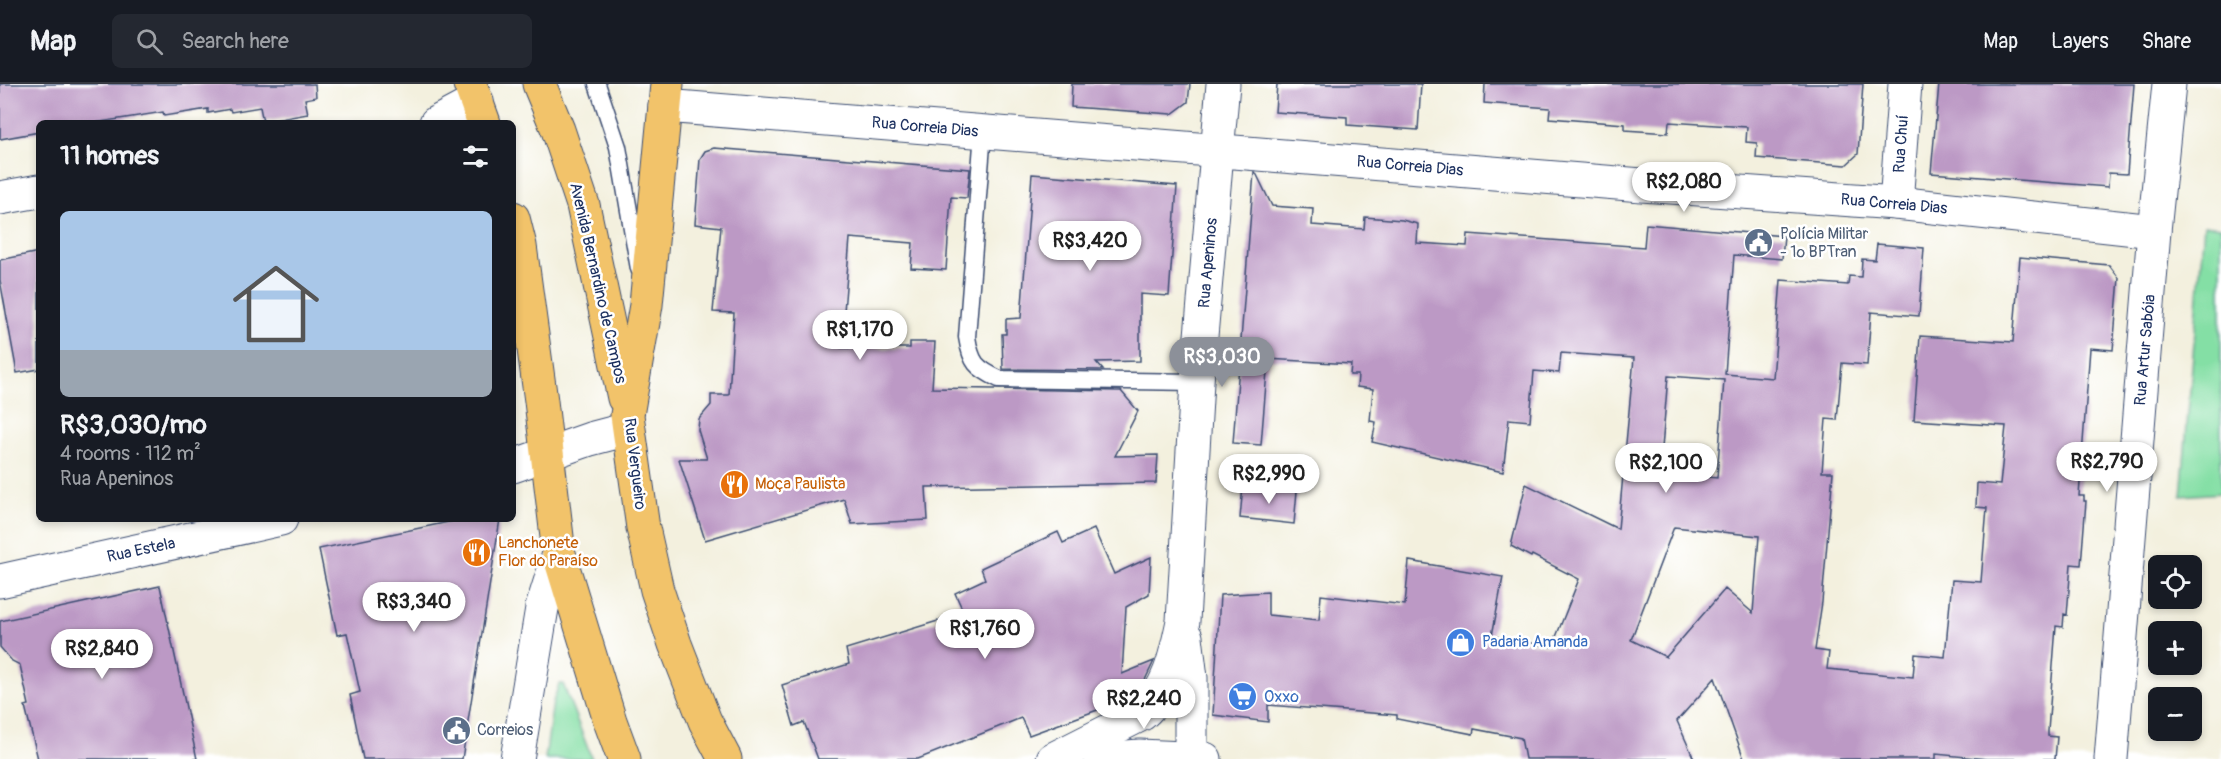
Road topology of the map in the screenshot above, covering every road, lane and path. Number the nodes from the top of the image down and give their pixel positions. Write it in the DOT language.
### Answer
graph roads {
  1 [pos="539,84"];
  2 [pos="597,84"];
  3 [pos="1223,84"];
  4 [pos="1905,84"];
  5 [pos="2169,84"];
  6 [pos="666,95"];
  7 [pos="479,98"];
  8 [pos="441,120"];
  9 [pos="983,132"];
  10 [pos="1218,151"];
  11 [pos="36,192"];
  12 [pos="0,198"];
  13 [pos="1896,203"];
  14 [pos="516,230"];
  15 [pos="2154,231"];
  16 [pos="646,305"];
  17 [pos="1197,382"];
  18 [pos="628,422"];
  19 [pos="548,453"];
  20 [pos="516,465"];
  21 [pos="267,522"];
  22 [pos="559,555"];
  23 [pos="0,581"];
  24 [pos="1183,621"];
  25 [pos="1198,758"];
  26 [pos="517,759"];
  27 [pos="624,759"];
  28 [pos="725,759"];
  29 [pos="1053,759"];
  30 [pos="1101,759"];
  31 [pos="2111,759"];
  1 -- 18 [label="main road, Avenida Bernardino de Campos"];
  2 -- 16 [label="lane"];
  3 -- 10 [label="street, Rua Apeninos"];
  4 -- 13 [label="street, Rua Chuí"];
  5 -- 15 [label="street, Rua Artur Sabóia"];
  6 -- 9 [label="street, Rua Correia Dias"];
  6 -- 16 [label="main road, Rua Vergueiro"];
  7 -- 8 [label="street"];
  9 -- 10 [label="street, Rua Correia Dias"];
  9 -- 17 [label="lane"];
  10 -- 13 [label="street, Rua Correia Dias"];
  10 -- 17 [label="street, Rua Apeninos"];
  11 -- 12 [label="street"];
  13 -- 15 [label="street, Rua Correia Dias"];
  14 -- 19 [label="main road"];
  15 -- 31 [label="street, Rua Artur Sabóia"];
  16 -- 18 [label="main road, Rua Vergueiro"];
  17 -- 24 [label="street, Rua Apeninos"];
  18 -- 19 [label="street"];
  18 -- 28 [label="main road, Rua Vergueiro"];
  19 -- 20 [label="street"];
  19 -- 22 [label="main road"];
  21 -- 23 [label="street, Rua Estela"];
  22 -- 26 [label="street"];
  22 -- 27 [label="main road"];
  24 -- 25 [label="street, Rua Apeninos"];
  24 -- 29 [label="street, Rua Apeninos"];
  25 -- 30 [label="street"];
}
